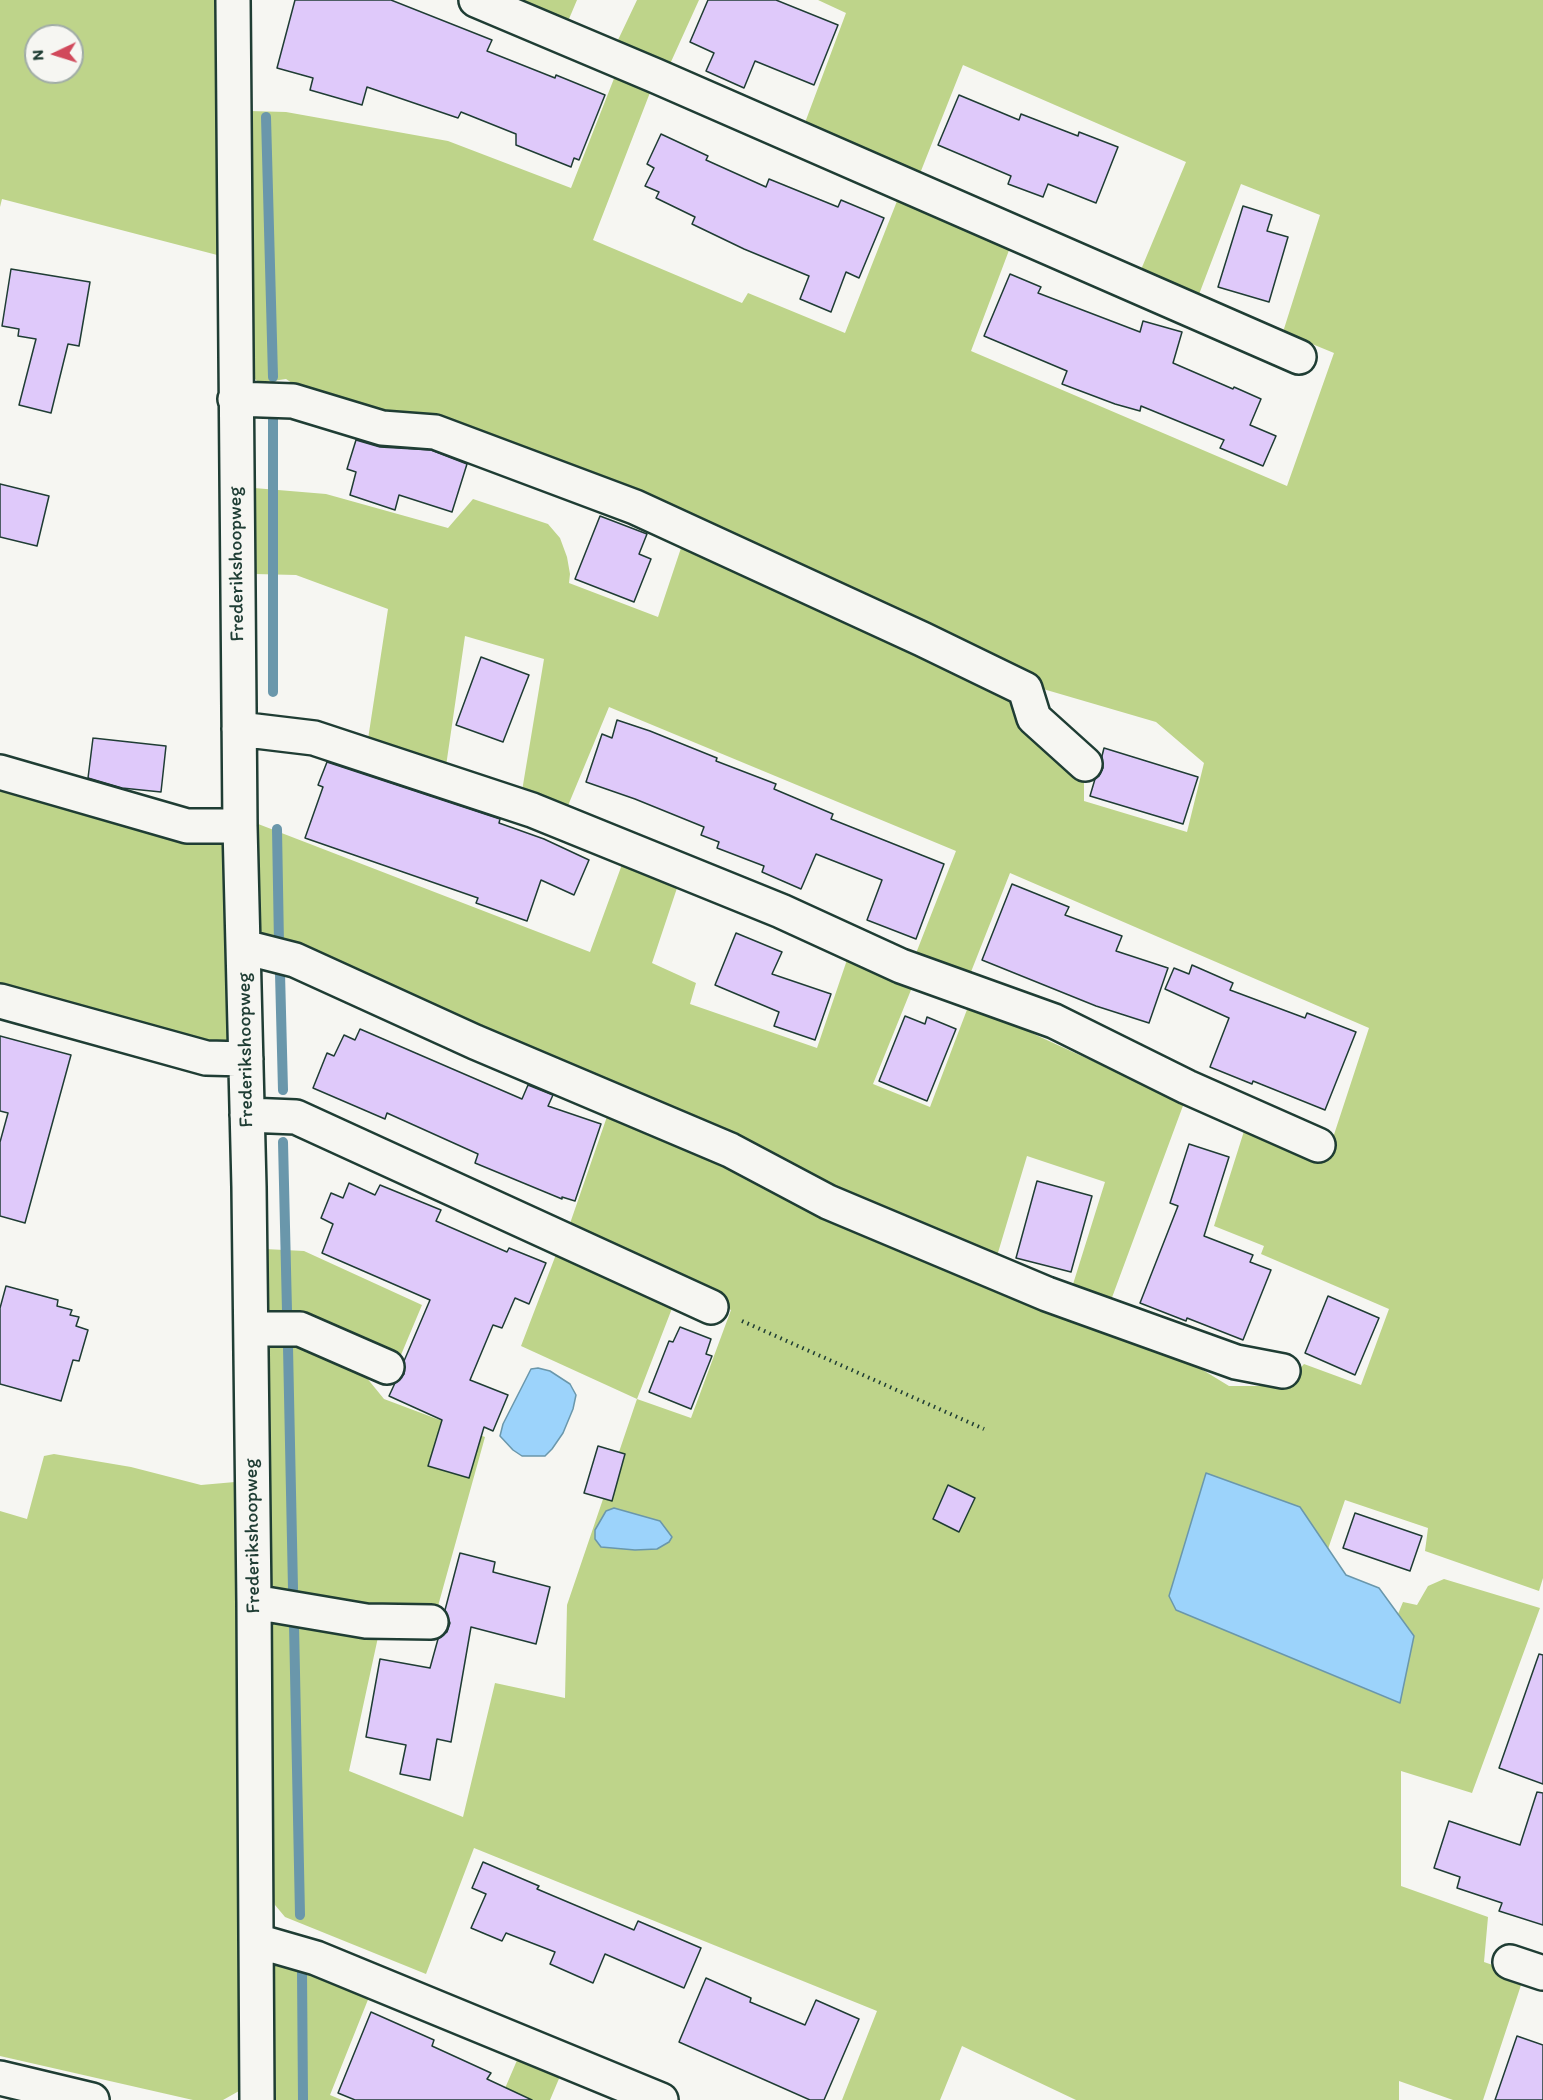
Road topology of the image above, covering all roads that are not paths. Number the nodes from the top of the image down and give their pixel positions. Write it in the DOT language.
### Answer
graph roads {
  1 [pos="233,0"];
  2 [pos="476,0"];
  3 [pos="1299,357"];
  4 [pos="235,399"];
  5 [pos="239,729"];
  6 [pos="1085,764"];
  7 [pos="0,772"];
  8 [pos="240,826"];
  9 [pos="244,948"];
  10 [pos="0,1001"];
  11 [pos="246,1059"];
  12 [pos="247,1115"];
  13 [pos="1318,1144"];
  14 [pos="711,1307"];
  15 [pos="251,1329"];
  16 [pos="387,1367"];
  17 [pos="1283,1371"];
  18 [pos="254,1602"];
  19 [pos="431,1622"];
  20 [pos="257,1941"];
  21 [pos="1510,1962"];
  22 [pos="1543,1973"];
  23 [pos="0,2078"];
  24 [pos="92,2100"];
  25 [pos="257,2100"];
  26 [pos="662,2100"];
  1 -- 4 [label="street, Frederikshoopweg"];
  2 -- 3 [label="street"];
  4 -- 5 [label="street, Frederikshoopweg"];
  4 -- 6 [label="street"];
  5 -- 8 [label="street, Frederikshoopweg"];
  5 -- 13 [label="street"];
  7 -- 8 [label="street"];
  8 -- 9 [label="street, Frederikshoopweg"];
  9 -- 11 [label="street, Frederikshoopweg"];
  9 -- 17 [label="street"];
  10 -- 11 [label="street"];
  11 -- 12 [label="street, Frederikshoopweg"];
  12 -- 14 [label="street"];
  12 -- 15 [label="street, Frederikshoopweg"];
  15 -- 16 [label="street"];
  15 -- 18 [label="street, Frederikshoopweg"];
  18 -- 19 [label="street"];
  18 -- 20 [label="street, Frederikshoopweg"];
  20 -- 25 [label="street, Frederikshoopweg"];
  20 -- 26 [label="street"];
  21 -- 22 [label="street"];
  23 -- 24 [label="street"];
}
